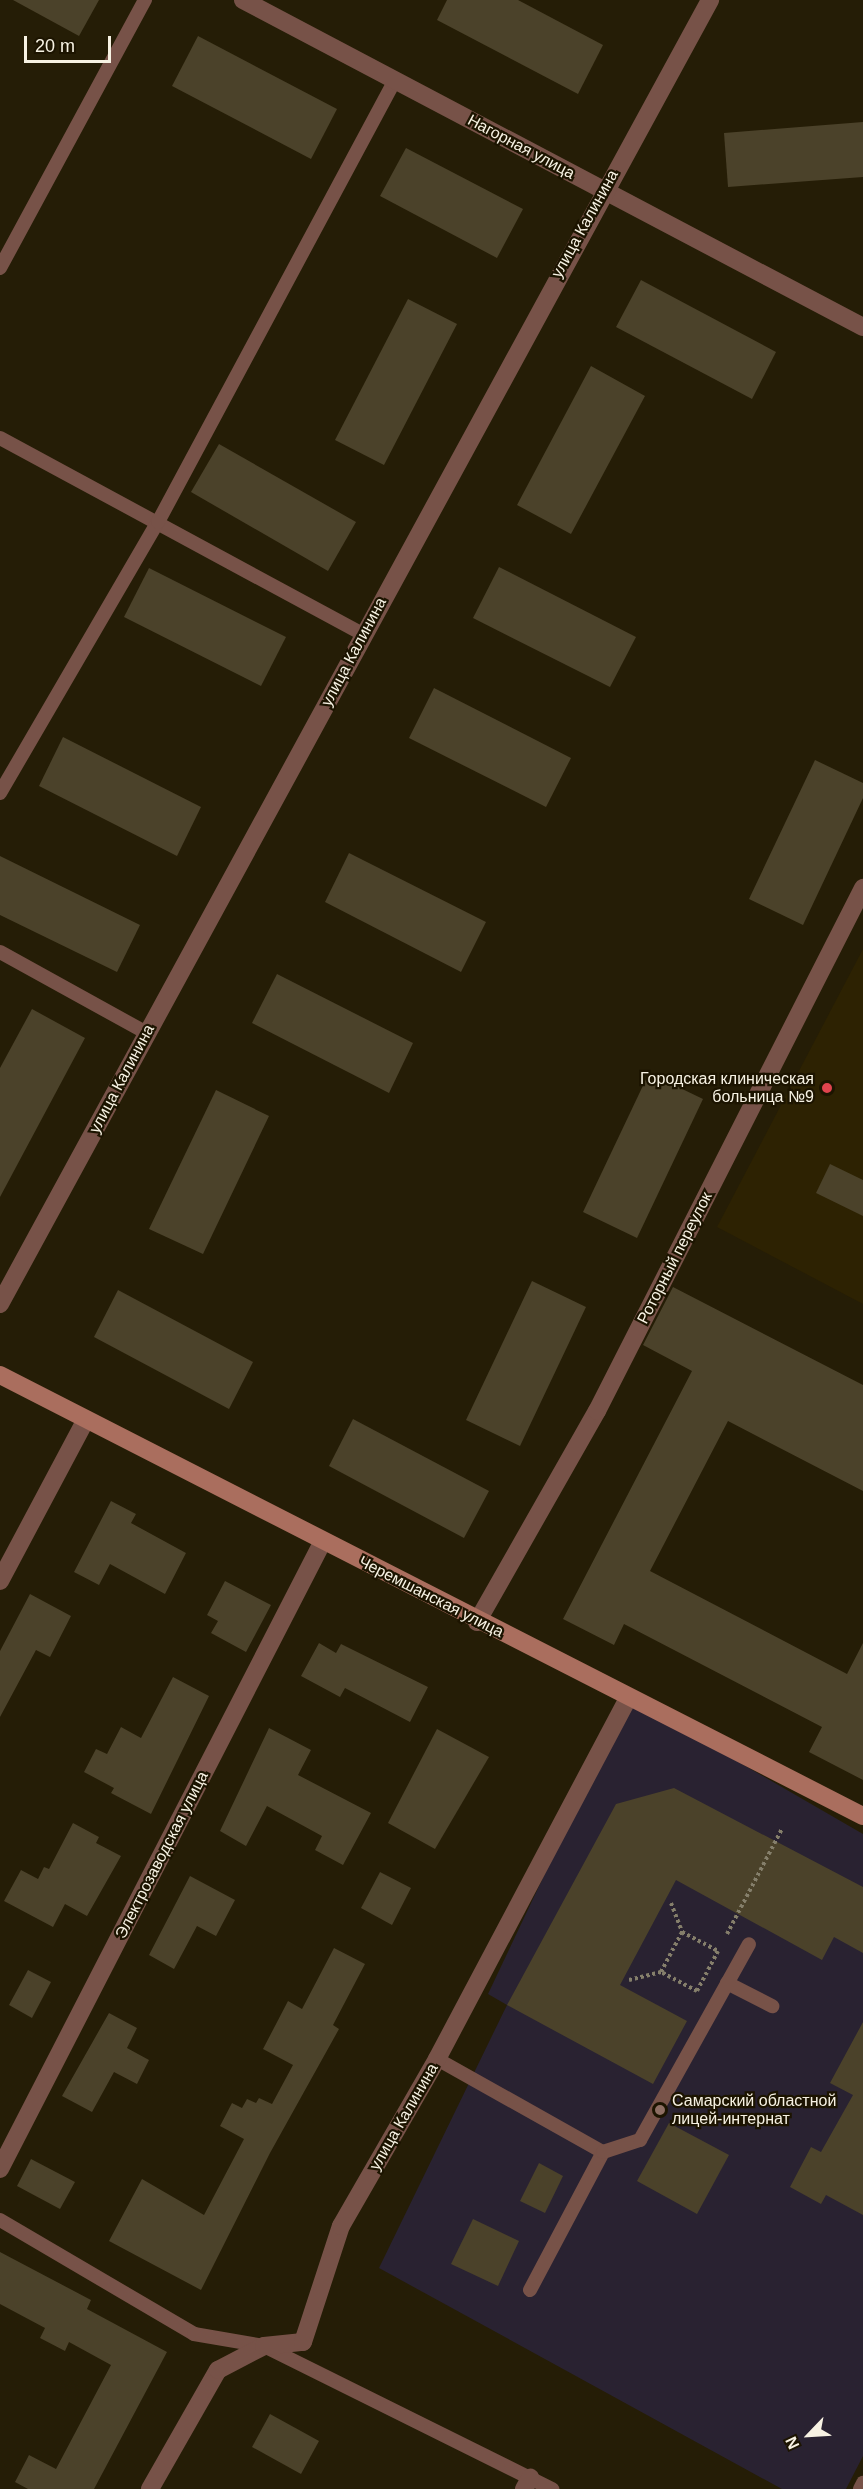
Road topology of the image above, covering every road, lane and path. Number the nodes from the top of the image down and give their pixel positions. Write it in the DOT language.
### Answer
graph roads {
  1 [pos="145,0"];
  2 [pos="243,0"];
  3 [pos="710,0"];
  4 [pos="394,80"];
  5 [pos="603,190"];
  6 [pos="0,268"];
  7 [pos="863,327"];
  8 [pos="0,438"];
  9 [pos="158,522"];
  10 [pos="363,634"];
  11 [pos="0,793"];
  12 [pos="863,888"];
  13 [pos="1,954"];
  14 [pos="147,1033"];
  15 [pos="0,1304"];
  16 [pos="0,1375"];
  17 [pos="86,1419"];
  18 [pos="323,1541"];
  19 [pos="0,1581"];
  20 [pos="477,1622"];
  21 [pos="628,1698"];
  22 [pos="863,1816"];
  23 [pos="782,1829"];
  24 [pos="671,1903"];
  25 [pos="682,1932"];
  26 [pos="749,1944"];
  27 [pos="718,1951"];
  28 [pos="661,1972"];
  29 [pos="629,1980"];
  30 [pos="727,1983"];
  31 [pos="772,2006"];
  32 [pos="437,2060"];
  33 [pos="603,2152"];
  34 [pos="0,2169"];
  35 [pos="0,2220"];
  36 [pos="530,2290"];
  37 [pos="264,2346"];
  38 [pos="527,2483"];
  39 [pos="863,2483"];
  40 [pos="150,2489"];
  41 [pos="552,2489"];
  42 [pos="860,2489"];
  1 -- 6 [label="lane"];
  2 -- 4 [label="street, Нагорная улица"];
  3 -- 5 [label="street, улица Калинина"];
  4 -- 5 [label="street, Нагорная улица"];
  4 -- 9 [label="lane"];
  5 -- 7 [label="street, Нагорная улица"];
  5 -- 10 [label="street, улица Калинина"];
  8 -- 9 [label="lane"];
  9 -- 10 [label="lane"];
  9 -- 11 [label="lane"];
  10 -- 14 [label="street, улица Калинина"];
  12 -- 20 [label="street, Роторный переулок"];
  13 -- 14 [label="lane"];
  14 -- 15 [label="street, улица Калинина"];
  16 -- 17 [label="street, Черемшанская улица"];
  17 -- 18 [label="street, Черемшанская улица"];
  17 -- 19 [label="street"];
  18 -- 20 [label="street, Черемшанская улица"];
  18 -- 34 [label="street, Электрозаводская улица"];
  20 -- 21 [label="street, Черемшанская улица"];
  21 -- 22 [label="street, Черемшанская улица"];
  21 -- 32 [label="street, улица Калинина"];
  23 -- 27 [label="path"];
  24 -- 25 [label="path"];
  25 -- 27 [label="path"];
  25 -- 28 [label="path"];
  26 -- 30 [label="lane"];
  27 -- 28 [label="path"];
  28 -- 29 [label="path"];
  30 -- 31 [label="lane"];
  30 -- 33 [label="lane"];
  32 -- 33 [label="lane"];
  32 -- 37 [label="street, улица Калинина"];
  33 -- 36 [label="lane"];
  35 -- 37 [label="lane"];
  37 -- 38 [label="lane"];
  37 -- 40 [label="street, улица Калинина"];
  38 -- 41 [label="lane"];
  39 -- 42 [label="lane"];
}
